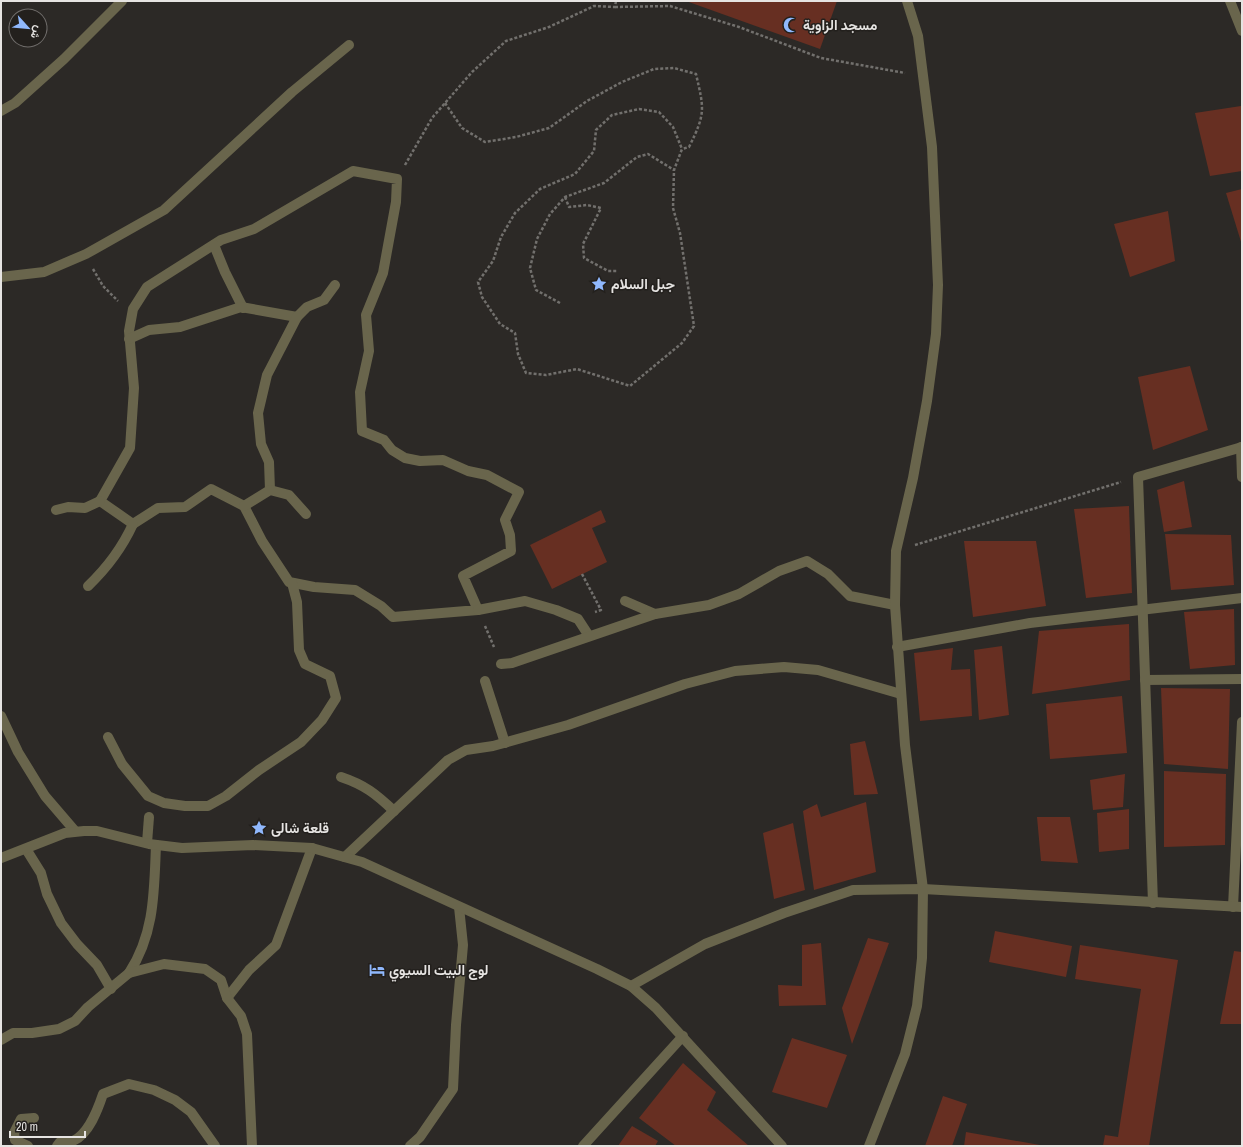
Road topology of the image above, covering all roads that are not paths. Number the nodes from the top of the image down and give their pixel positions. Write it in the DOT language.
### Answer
graph roads {
  1 [pos="122,1"];
  2 [pos="907,1"];
  3 [pos="1230,1"];
  4 [pos="1242,31"];
  5 [pos="349,45"];
  6 [pos="1,111"];
  7 [pos="214,245"];
  8 [pos="1,277"];
  9 [pos="335,285"];
  10 [pos="243,308"];
  11 [pos="297,317"];
  12 [pos="130,335"];
  13 [pos="1241,447"];
  14 [pos="1242,477"];
  15 [pos="270,490"];
  16 [pos="100,501"];
  17 [pos="244,506"];
  18 [pos="56,510"];
  19 [pos="306,514"];
  20 [pos="133,524"];
  21 [pos="292,583"];
  22 [pos="88,586"];
  23 [pos="1242,598"];
  24 [pos="625,601"];
  25 [pos="894,605"];
  26 [pos="1142,608"];
  27 [pos="478,610"];
  28 [pos="655,614"];
  29 [pos="589,636"];
  30 [pos="897,647"];
  31 [pos="502,664"];
  32 [pos="1242,679"];
  33 [pos="1145,680"];
  34 [pos="485,681"];
  35 [pos="901,694"];
  36 [pos="1,716"];
  37 [pos="1242,722"];
  38 [pos="108,737"];
  39 [pos="505,743"];
  40 [pos="341,777"];
  41 [pos="394,812"];
  42 [pos="149,817"];
  43 [pos="75,831"];
  44 [pos="152,844"];
  45 [pos="312,848"];
  46 [pos="26,849"];
  47 [pos="345,857"];
  48 [pos="1,858"];
  49 [pos="923,889"];
  50 [pos="1153,904"];
  51 [pos="459,907"];
  52 [pos="1237,907"];
  53 [pos="129,973"];
  54 [pos="631,986"];
  55 [pos="110,988"];
  56 [pos="226,998"];
  57 [pos="683,1036"];
  58 [pos="1,1040"];
  59 [pos="34,1118"];
  60 [pos="28,1146"];
  61 [pos="58,1146"];
  62 [pos="214,1146"];
  63 [pos="252,1146"];
  64 [pos="410,1146"];
  65 [pos="583,1146"];
  66 [pos="782,1146"];
  67 [pos="869,1146"];
  1 -- 6 [label="street"];
  2 -- 25 [label="street"];
  3 -- 4 [label="street"];
  5 -- 8 [label="street"];
  7 -- 10 [label="street"];
  7 -- 12 [label="street"];
  7 -- 27 [label="street"];
  9 -- 11 [label="street"];
  10 -- 11 [label="street"];
  10 -- 12 [label="street"];
  11 -- 15 [label="street"];
  12 -- 16 [label="street"];
  13 -- 14 [label="street"];
  13 -- 26 [label="street"];
  15 -- 17 [label="street"];
  15 -- 19 [label="street"];
  16 -- 18 [label="street"];
  16 -- 20 [label="street"];
  17 -- 20 [label="street"];
  17 -- 21 [label="street"];
  20 -- 22 [label="street"];
  21 -- 27 [label="street"];
  21 -- 38 [label="street"];
  23 -- 26 [label="street"];
  24 -- 28 [label="street"];
  25 -- 28 [label="street"];
  25 -- 30 [label="street"];
  26 -- 30 [label="street"];
  26 -- 33 [label="street"];
  27 -- 29 [label="street"];
  28 -- 29 [label="street"];
  29 -- 31 [label="street"];
  30 -- 35 [label="street"];
  32 -- 33 [label="street"];
  33 -- 50 [label="street"];
  34 -- 39 [label="street"];
  35 -- 39 [label="street"];
  35 -- 49 [label="street"];
  36 -- 43 [label="street"];
  37 -- 52 [label="street"];
  39 -- 41 [label="street"];
  40 -- 41 [label="street"];
  41 -- 47 [label="street"];
  42 -- 44 [label="street"];
  43 -- 44 [label="street"];
  43 -- 46 [label="street"];
  44 -- 45 [label="street"];
  44 -- 53 [label="street"];
  45 -- 47 [label="street"];
  45 -- 56 [label="street"];
  46 -- 48 [label="street"];
  46 -- 55 [label="street"];
  47 -- 51 [label="street"];
  49 -- 50 [label="street"];
  49 -- 54 [label="street"];
  49 -- 67 [label="street"];
  50 -- 52 [label="street"];
  51 -- 54 [label="street"];
  51 -- 64 [label="street"];
  53 -- 55 [label="street"];
  53 -- 56 [label="street"];
  54 -- 57 [label="street"];
  55 -- 58 [label="street"];
  56 -- 63 [label="street"];
  57 -- 65 [label="street"];
  57 -- 66 [label="street"];
  59 -- 60 [label="street"];
  61 -- 62 [label="street"];
}
